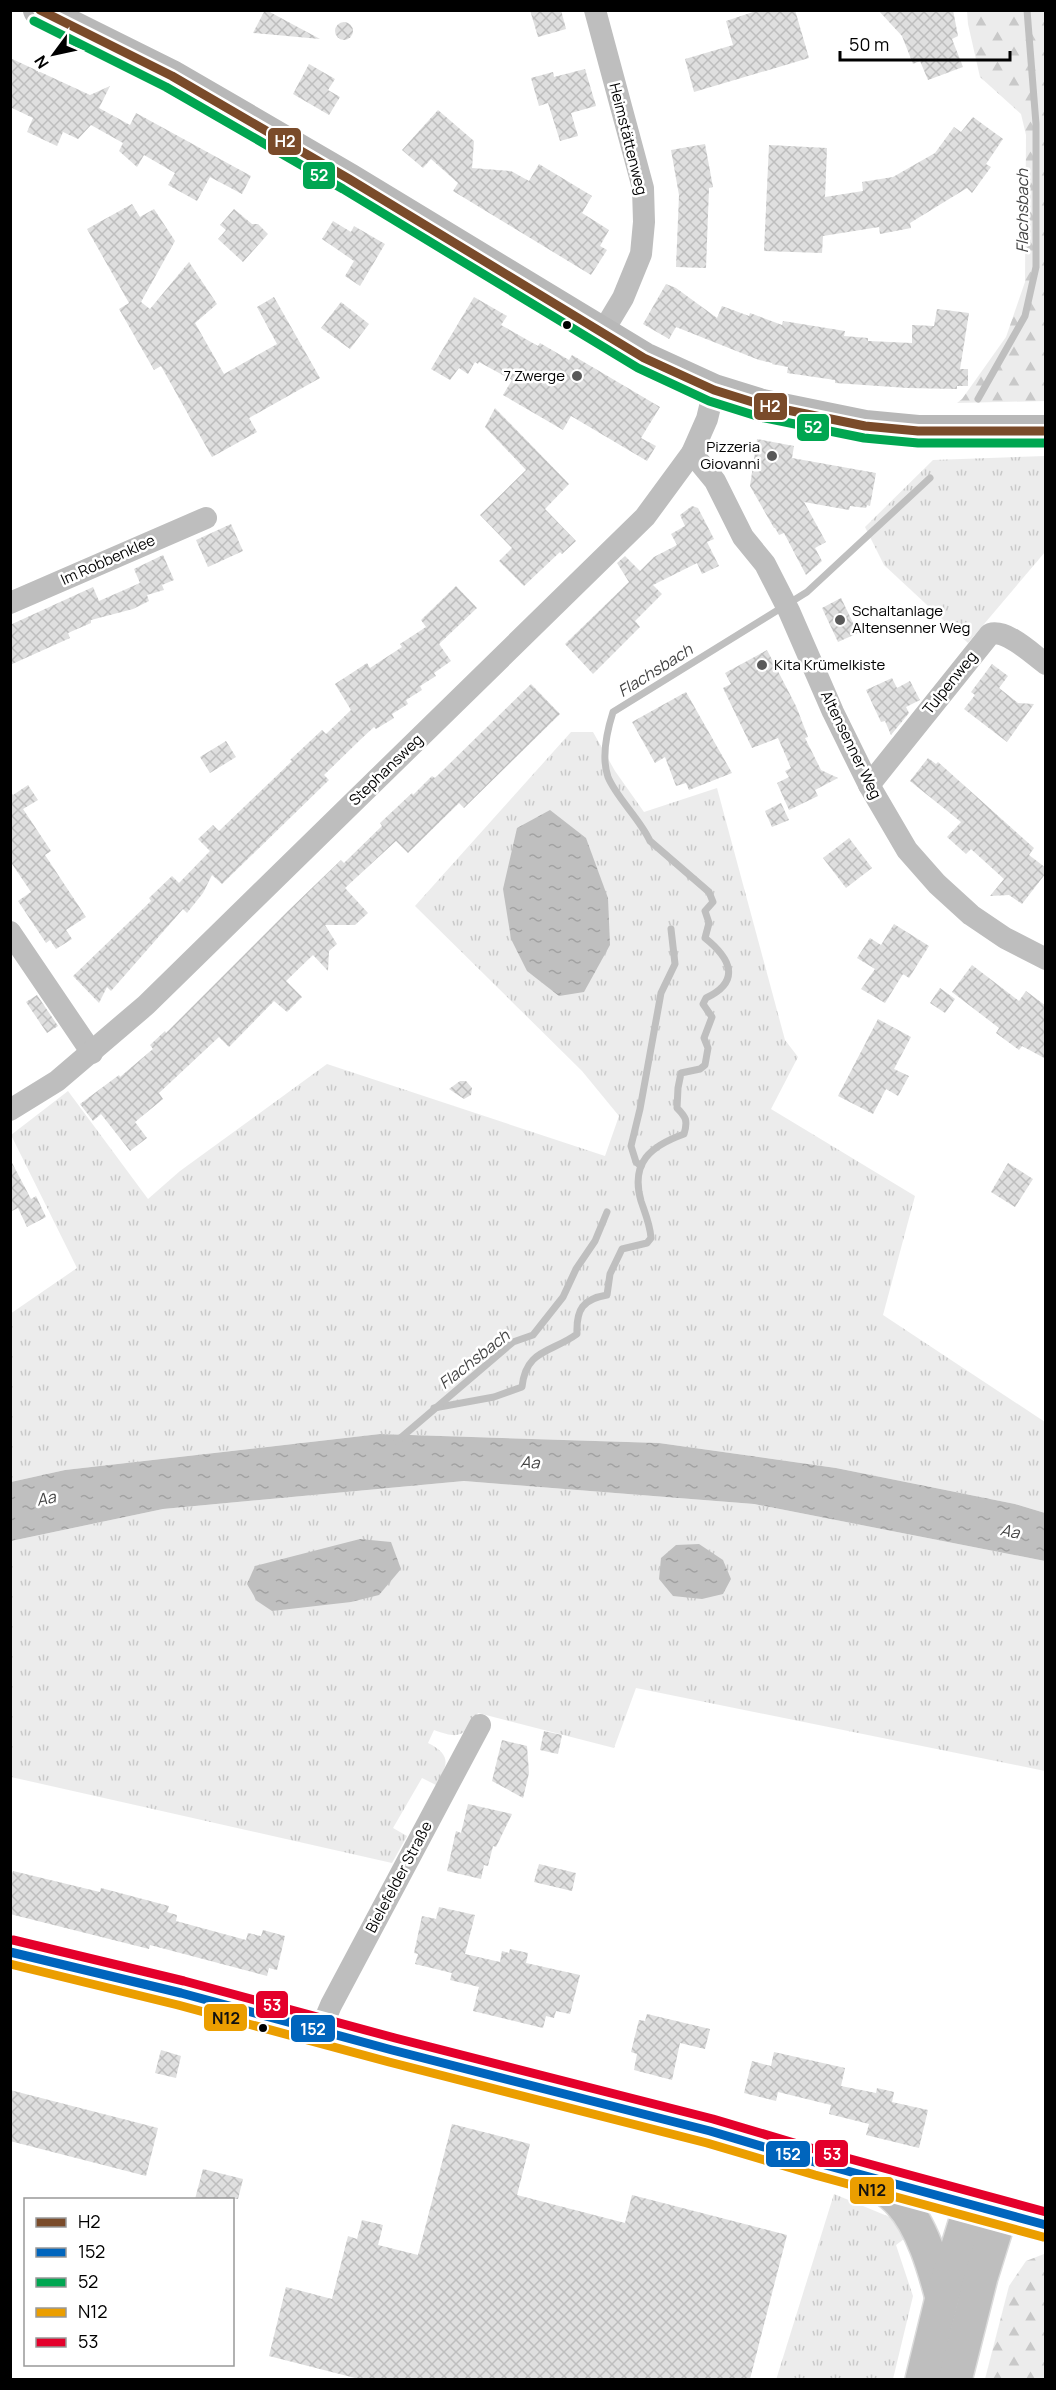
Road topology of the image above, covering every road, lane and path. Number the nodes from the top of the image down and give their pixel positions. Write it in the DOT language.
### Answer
graph roads {
  1 [pos="39,10"];
  2 [pos="595,10"];
  3 [pos="602,333"];
  4 [pos="714,390"];
  5 [pos="1046,431"];
  6 [pos="692,453"];
  7 [pos="206,518"];
  8 [pos="10,603"];
  9 [pos="1046,664"];
  10 [pos="869,784"];
  11 [pos="10,932"];
  12 [pos="1046,959"];
  13 [pos="92,1053"];
  14 [pos="10,1110"];
  15 [pos="480,1725"];
  16 [pos="10,1952"];
  17 [pos="320,2031"];
  18 [pos="871,2178"];
  19 [pos="986,2208"];
  20 [pos="1046,2225"];
  21 [pos="942,2298"];
  22 [pos="922,2379"];
  23 [pos="955,2379"];
  1 -- 3 [label="main road"];
  2 -- 3 [label="street, Heimstättenweg"];
  3 -- 4 [label="main road"];
  4 -- 5 [label="main road"];
  4 -- 6 [label="street, Stephansweg"];
  6 -- 10 [label="street, Altensenner Weg"];
  6 -- 13 [label="street, Stephansweg"];
  7 -- 8 [label="street, Im Robbenklee"];
  9 -- 10 [label="street, Tulpenweg"];
  10 -- 12 [label="street, Altensenner Weg"];
  11 -- 13 [label="street"];
  13 -- 14 [label="street, Stephansweg"];
  15 -- 17 [label="street, Bielefelder Straße"];
  16 -- 17 [label="main road"];
  17 -- 18 [label="main road"];
  18 -- 19 [label="main road"];
  18 -- 21 [label="main road"];
  19 -- 20 [label="main road"];
  19 -- 21 [label="main road"];
  19 -- 23 [label="main road"];
  21 -- 22 [label="main road"];
}
